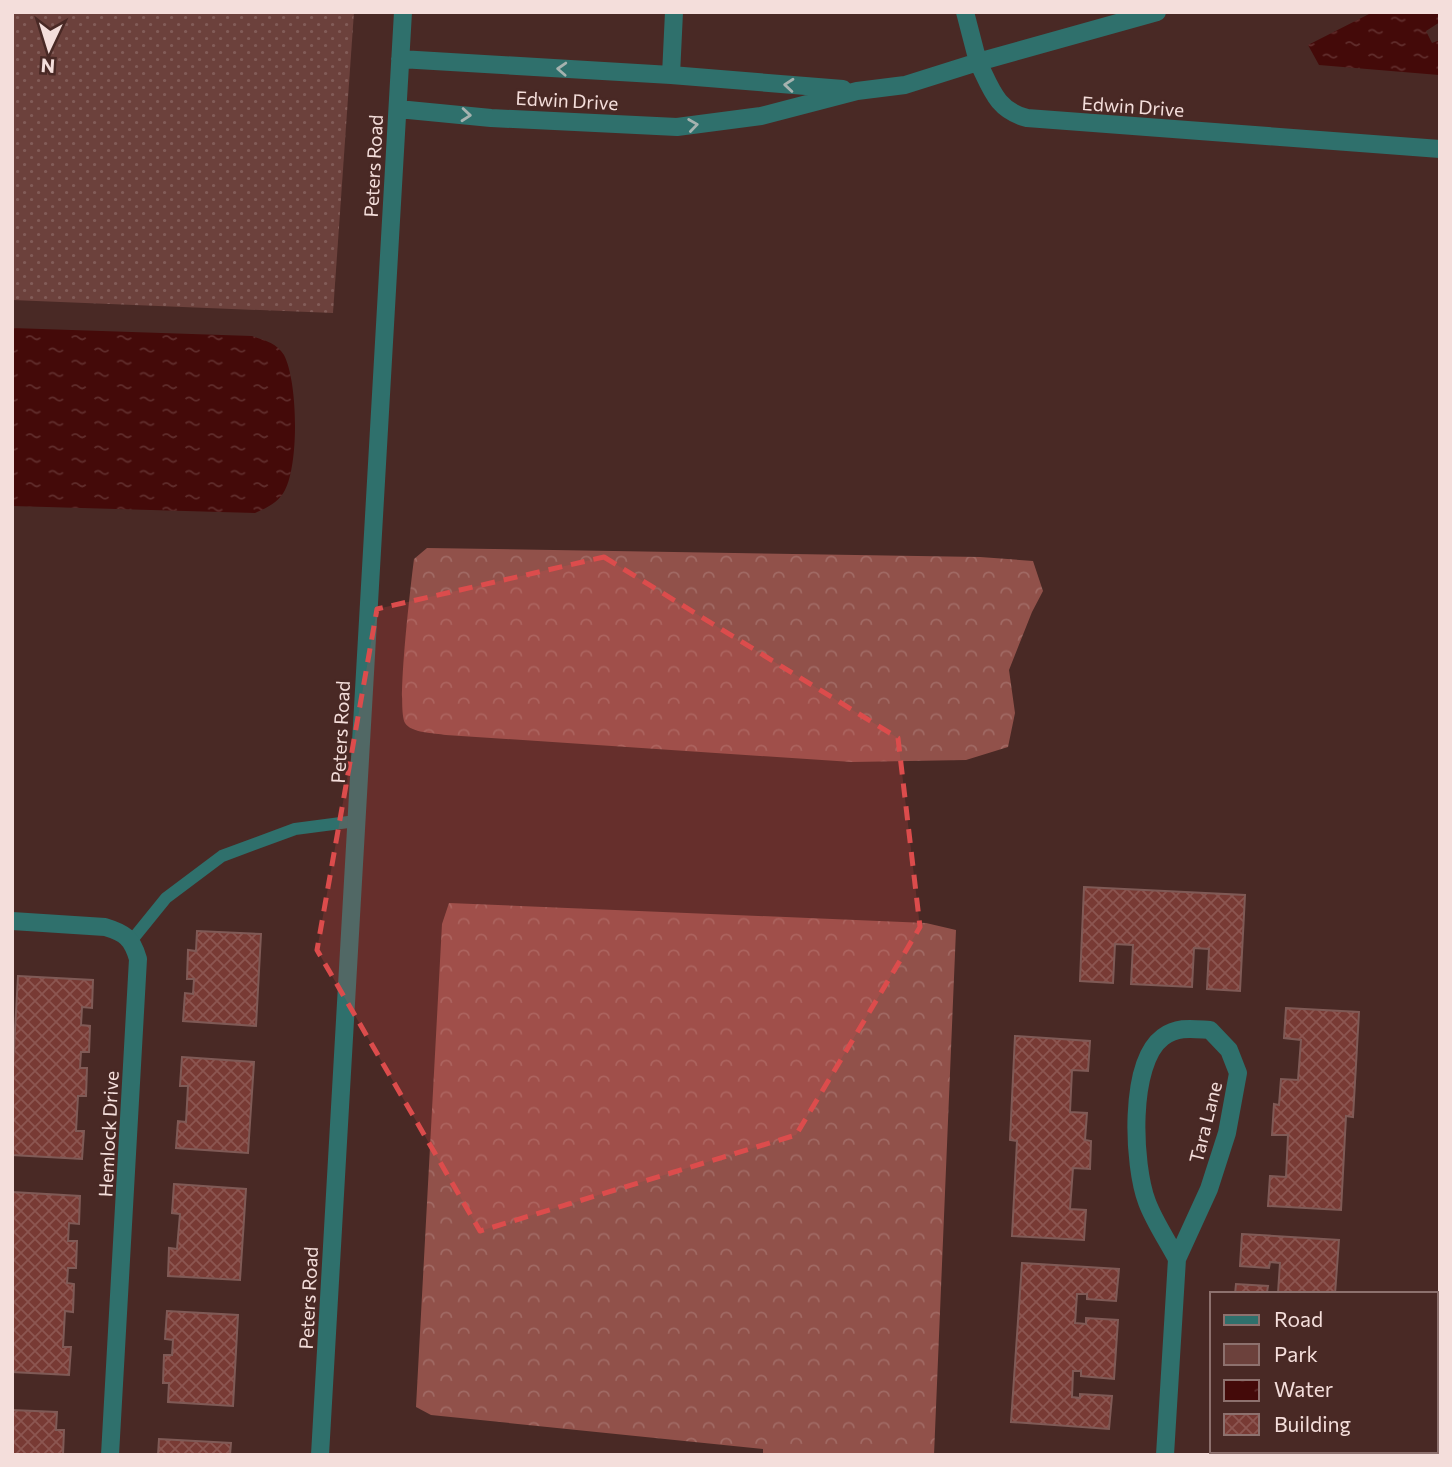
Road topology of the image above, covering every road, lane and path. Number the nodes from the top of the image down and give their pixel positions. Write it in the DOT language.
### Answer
graph roads {
  1 [pos="403,12"];
  2 [pos="674,12"];
  3 [pos="965,12"];
  4 [pos="1157,12"];
  5 [pos="400,59"];
  6 [pos="978,62"];
  7 [pos="671,75"];
  8 [pos="857,91"];
  9 [pos="398,109"];
  10 [pos="1440,149"];
  11 [pos="356,821"];
  12 [pos="12,921"];
  13 [pos="132,940"];
  14 [pos="1177,1259"];
  15 [pos="110,1455"];
  16 [pos="320,1455"];
  17 [pos="1165,1455"];
  1 -- 5 [label="street, Peters Road"];
  2 -- 7 [label="street"];
  3 -- 6 [label="street"];
  4 -- 6 [label="street"];
  7 -- 5 [label="street, Edwin Drive, one-way"];
  5 -- 9 [label="street, Peters Road"];
  6 -- 8 [label="street, Edwin Drive"];
  6 -- 10 [label="street, Edwin Drive"];
  8 -- 7 [label="street, Edwin Drive, one-way"];
  9 -- 8 [label="street, Edwin Drive, one-way"];
  9 -- 11 [label="street, Peters Road"];
  11 -- 13 [label="lane"];
  11 -- 16 [label="street, Peters Road"];
  12 -- 13 [label="street"];
  13 -- 15 [label="street, Hemlock Drive"];
  14 -- 14 [label="street, Tara Lane"];
  14 -- 17 [label="street, Tara Lane"];
}
